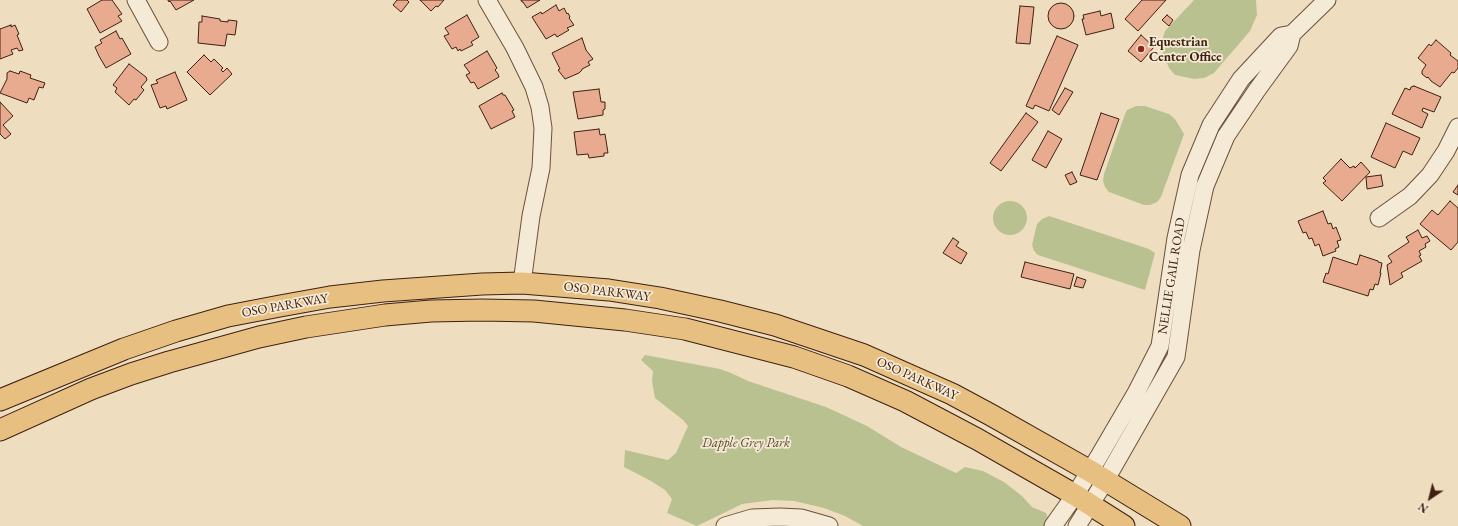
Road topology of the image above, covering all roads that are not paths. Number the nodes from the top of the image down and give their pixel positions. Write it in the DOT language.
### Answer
graph roads {
  1 [pos="136,0"];
  2 [pos="487,0"];
  3 [pos="1327,0"];
  4 [pos="159,42"];
  5 [pos="1458,127"];
  6 [pos="1379,218"];
  7 [pos="522,283"];
  8 [pos="0,400"];
  9 [pos="0,430"];
  10 [pos="1097,476"];
  11 [pos="1082,500"];
  12 [pos="725,526"];
  13 [pos="829,526"];
  14 [pos="1053,526"];
  15 [pos="1076,526"];
  16 [pos="1124,526"];
  17 [pos="1180,526"];
  1 -- 4 [label="street"];
  2 -- 7 [label="street"];
  3 -- 10 [label="street, NELLIE GAIL ROAD"];
  5 -- 6 [label="street"];
  7 -- 8 [label="main road, OSO PARKWAY"];
  7 -- 10 [label="main road, OSO PARKWAY"];
  9 -- 11 [label="main road, OSO PARKWAY"];
  10 -- 11 [label="street, NELLIE GAIL ROAD"];
  10 -- 17 [label="main road, OSO PARKWAY"];
  11 -- 14 [label="street, NELLIE GAIL ROAD"];
  11 -- 15 [label="street, NELLIE GAIL ROAD"];
  11 -- 16 [label="main road, OSO PARKWAY"];
  12 -- 13 [label="street"];
}
